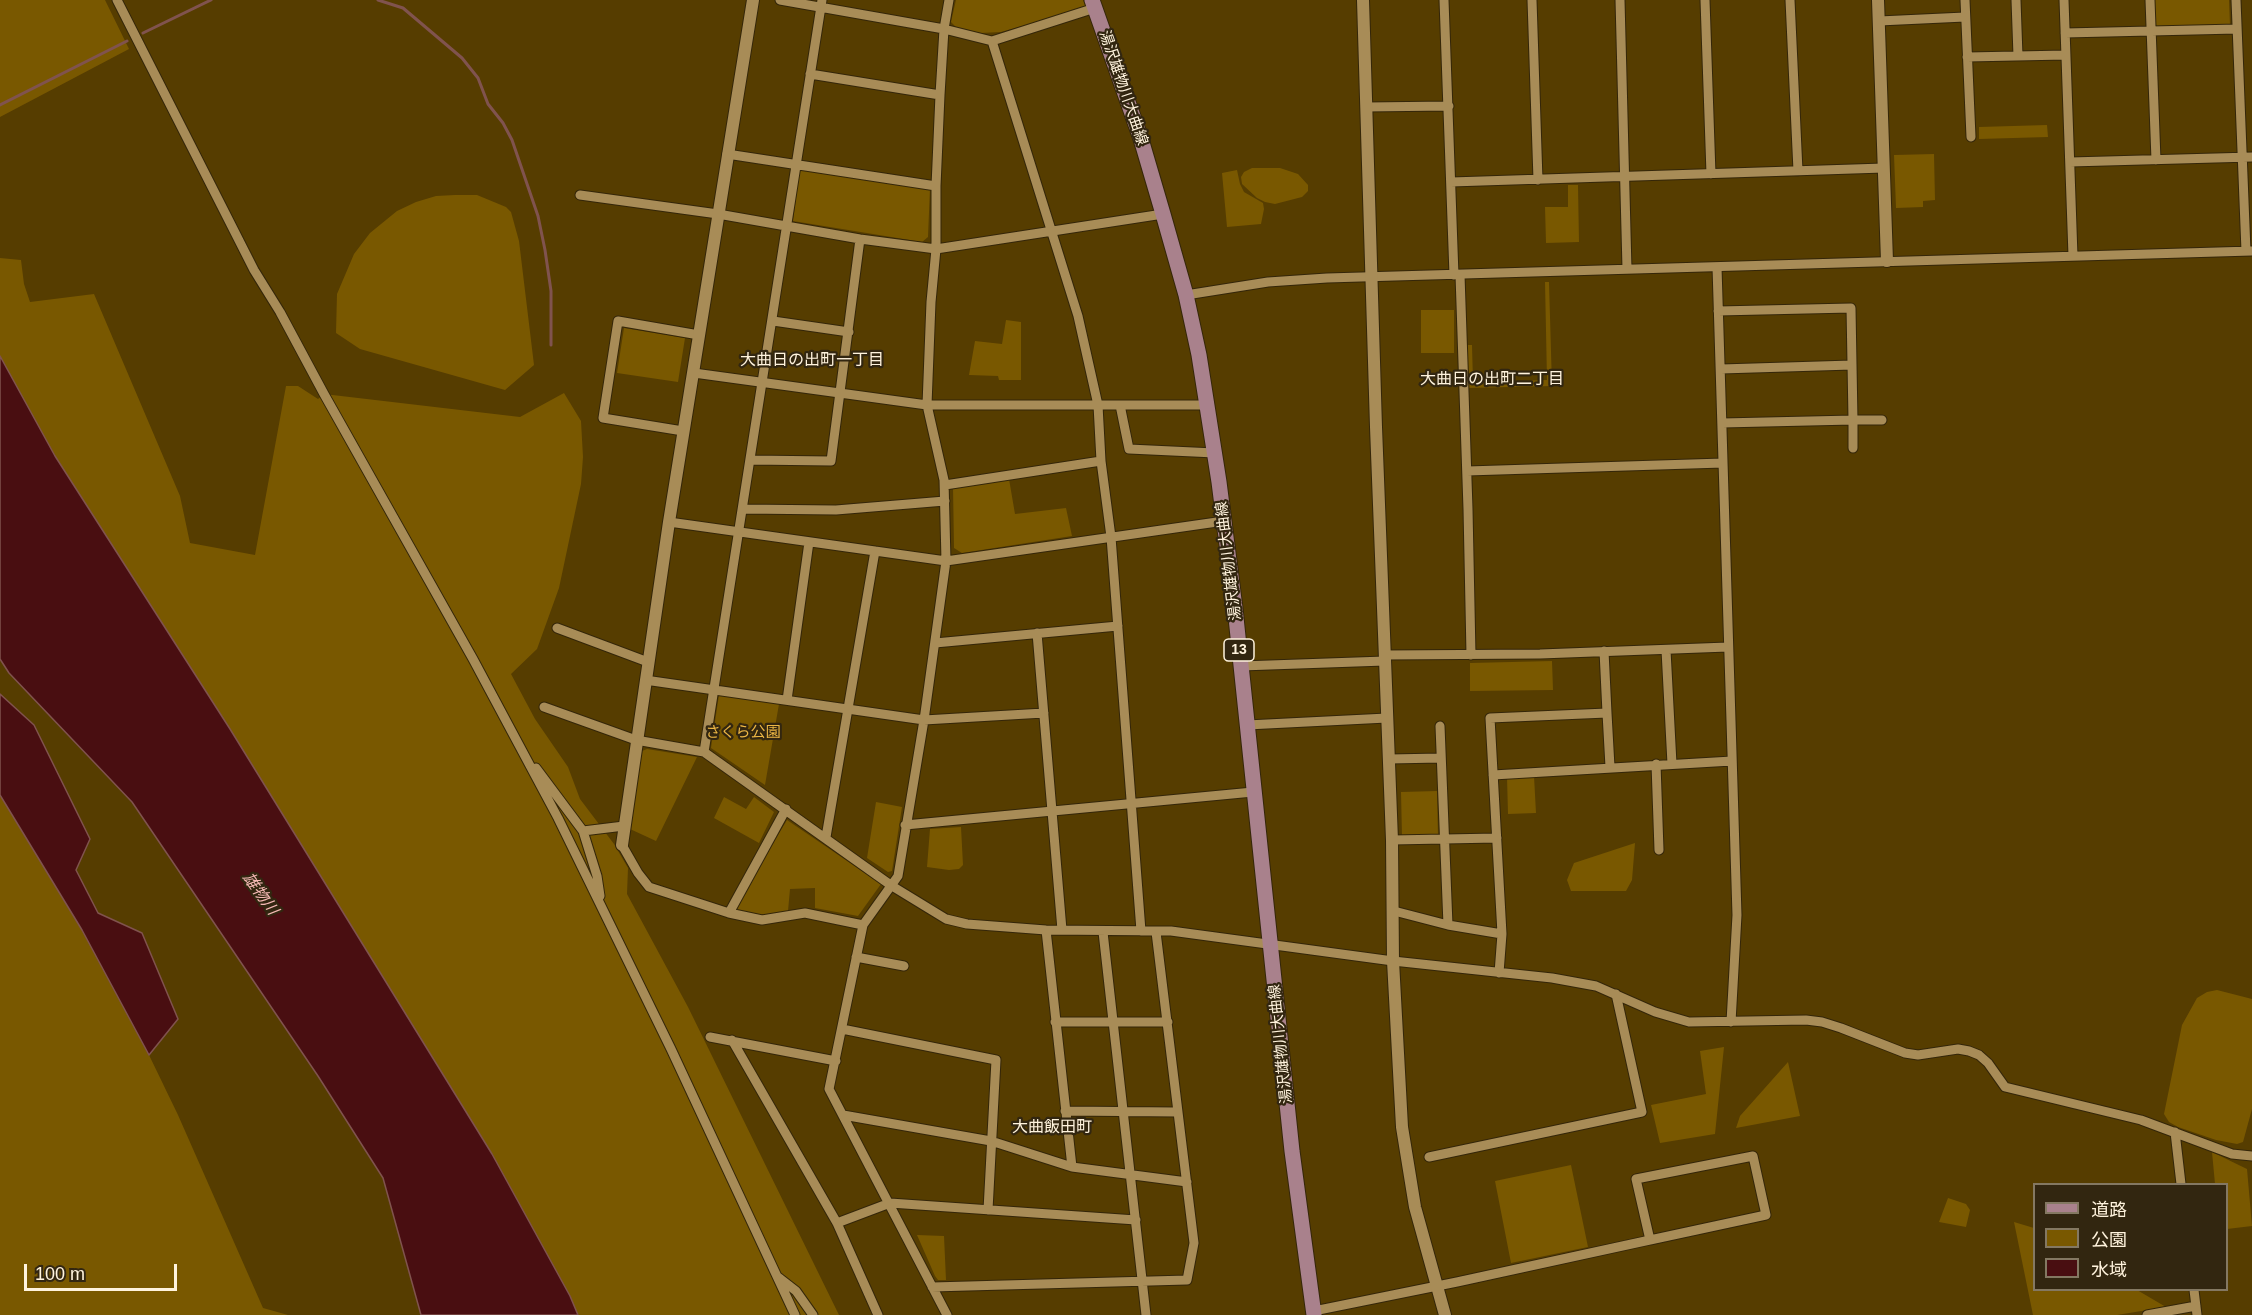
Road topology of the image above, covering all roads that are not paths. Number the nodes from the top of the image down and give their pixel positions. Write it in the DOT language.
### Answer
graph roads {
  1 [pos="117,0"];
  2 [pos="753,0"];
  3 [pos="780,0"];
  4 [pos="949,0"];
  5 [pos="1363,0"];
  6 [pos="1444,0"];
  7 [pos="1532,0"];
  8 [pos="1620,0"];
  9 [pos="1705,0"];
  10 [pos="1790,0"];
  11 [pos="1878,0"];
  12 [pos="1965,0"];
  13 [pos="2016,0"];
  14 [pos="2064,0"];
  15 [pos="2150,0"];
  16 [pos="2236,0"];
  17 [pos="822,4"];
  18 [pos="1094,4"];
  19 [pos="1965,17"];
  20 [pos="1879,21"];
  21 [pos="944,29"];
  22 [pos="2237,29"];
  23 [pos="2152,30"];
  24 [pos="2065,33"];
  25 [pos="992,41"];
  26 [pos="2066,55"];
  27 [pos="2018,56"];
  28 [pos="1967,57"];
  29 [pos="810,74"];
  30 [pos="940,95"];
  31 [pos="1449,106"];
  32 [pos="1366,107"];
  33 [pos="2241,116"];
  34 [pos="2252,116"];
  35 [pos="1971,137"];
  36 [pos="727,154"];
  37 [pos="2252,157"];
  38 [pos="2242,158"];
  39 [pos="2156,160"];
  40 [pos="2070,162"];
  41 [pos="797,164"];
  42 [pos="1884,168"];
  43 [pos="1798,171"];
  44 [pos="1711,174"];
  45 [pos="1625,176"];
  46 [pos="1538,180"];
  47 [pos="1451,182"];
  48 [pos="936,186"];
  49 [pos="580,195"];
  50 [pos="718,214"];
  51 [pos="1163,214"];
  52 [pos="788,226"];
  53 [pos="1053,230"];
  54 [pos="860,239"];
  55 [pos="936,249"];
  56 [pos="2249,251"];
  57 [pos="2073,256"];
  58 [pos="1887,261"];
  59 [pos="1717,267"];
  60 [pos="1627,269"];
  61 [pos="1457,275"];
  62 [pos="1371,277"];
  63 [pos="1186,295"];
  64 [pos="1718,311"];
  65 [pos="773,321"];
  66 [pos="849,332"];
  67 [pos="699,335"];
  68 [pos="1852,365"];
  69 [pos="1721,369"];
  70 [pos="694,373"];
  71 [pos="764,382"];
  72 [pos="841,392"];
  73 [pos="927,405"];
  74 [pos="1098,405"];
  75 [pos="1120,405"];
  76 [pos="1207,405"];
  77 [pos="1853,420"];
  78 [pos="1882,420"];
  79 [pos="1722,423"];
  80 [pos="683,431"];
  81 [pos="1853,448"];
  82 [pos="1215,453"];
  83 [pos="751,460"];
  84 [pos="1101,460"];
  85 [pos="1723,463"];
  86 [pos="1467,471"];
  87 [pos="945,485"];
  88 [pos="945,501"];
  89 [pos="743,509"];
  90 [pos="1224,521"];
  91 [pos="669,522"];
  92 [pos="739,533"];
  93 [pos="1111,537"];
  94 [pos="809,542"];
  95 [pos="875,551"];
  96 [pos="946,561"];
  97 [pos="1118,626"];
  98 [pos="557,628"];
  99 [pos="1037,633"];
  100 [pos="935,643"];
  101 [pos="1728,647"];
  102 [pos="1666,650"];
  103 [pos="1604,651"];
  104 [pos="1471,655"];
  105 [pos="1384,658"];
  106 [pos="648,662"];
  107 [pos="1241,666"];
  108 [pos="645,680"];
  109 [pos="715,689"];
  110 [pos="787,700"];
  111 [pos="544,707"];
  112 [pos="849,710"];
  113 [pos="1044,713"];
  114 [pos="1607,713"];
  115 [pos="1387,718"];
  116 [pos="924,720"];
  117 [pos="1247,725"];
  118 [pos="1440,726"];
  119 [pos="636,740"];
  120 [pos="704,752"];
  121 [pos="525,756"];
  122 [pos="1441,758"];
  123 [pos="1389,759"];
  124 [pos="1732,761"];
  125 [pos="1656,764"];
  126 [pos="1672,764"];
  127 [pos="1610,767"];
  128 [pos="1494,775"];
  129 [pos="1253,792"];
  130 [pos="1132,804"];
  131 [pos="786,809"];
  132 [pos="1052,811"];
  133 [pos="905,825"];
  134 [pos="624,826"];
  135 [pos="583,831"];
  136 [pos="826,837"];
  137 [pos="1497,838"];
  138 [pos="1392,840"];
  139 [pos="1445,841"];
  140 [pos="622,845"];
  141 [pos="1659,850"];
  142 [pos="892,886"];
  143 [pos="600,901"];
  144 [pos="1394,911"];
  145 [pos="729,913"];
  146 [pos="863,925"];
  147 [pos="1448,925"];
  148 [pos="1046,930"];
  149 [pos="1062,930"];
  150 [pos="1103,932"];
  151 [pos="1141,932"];
  152 [pos="1156,932"];
  153 [pos="1502,934"];
  154 [pos="1270,943"];
  155 [pos="856,957"];
  156 [pos="1393,961"];
  157 [pos="904,966"];
  158 [pos="1498,974"];
  159 [pos="1616,994"];
  160 [pos="1055,1022"];
  161 [pos="1113,1022"];
  162 [pos="1168,1022"];
  163 [pos="1731,1022"];
  164 [pos="842,1029"];
  165 [pos="710,1037"];
  166 [pos="732,1040"];
  167 [pos="836,1061"];
  168 [pos="1065,1111"];
  169 [pos="1122,1112"];
  170 [pos="1177,1112"];
  171 [pos="843,1115"];
  172 [pos="2175,1132"];
  173 [pos="991,1141"];
  174 [pos="2252,1156"];
  175 [pos="1429,1157"];
  176 [pos="1072,1167"];
  177 [pos="1130,1174"];
  178 [pos="1186,1182"];
  179 [pos="2181,1183"];
  180 [pos="890,1203"];
  181 [pos="988,1210"];
  182 [pos="1136,1220"];
  183 [pos="837,1223"];
  184 [pos="1650,1240"];
  185 [pos="777,1276"];
  186 [pos="1143,1281"];
  187 [pos="932,1287"];
  188 [pos="1436,1287"];
  189 [pos="2194,1291"];
  190 [pos="2197,1310"];
  191 [pos="1314,1313"];
  192 [pos="795,1315"];
  193 [pos="813,1315"];
  194 [pos="878,1315"];
  195 [pos="947,1315"];
  196 [pos="1146,1315"];
  197 [pos="1444,1315"];
  198 [pos="2146,1315"];
  1 -- 121 [label="street"];
  2 -- 36 [label="street"];
  3 -- 17 [label="street"];
  4 -- 21 [label="street"];
  5 -- 32 [label="street"];
  6 -- 31 [label="street"];
  7 -- 46 [label="street"];
  8 -- 45 [label="street"];
  9 -- 44 [label="street"];
  10 -- 43 [label="street"];
  11 -- 20 [label="street"];
  12 -- 19 [label="street"];
  13 -- 27 [label="street"];
  14 -- 24 [label="street"];
  15 -- 23 [label="street"];
  16 -- 22 [label="street"];
  17 -- 21 [label="street"];
  17 -- 29 [label="street"];
  18 -- 25 [label="street"];
  18 -- 51 [label="main road, 湯沢雄物川大曲線 / 13"];
  19 -- 20 [label="street"];
  19 -- 28 [label="street"];
  20 -- 42 [label="street"];
  21 -- 25 [label="street"];
  21 -- 30 [label="street"];
  22 -- 23 [label="street"];
  22 -- 33 [label="street"];
  23 -- 24 [label="street"];
  23 -- 39 [label="street"];
  24 -- 26 [label="street"];
  25 -- 53 [label="street"];
  26 -- 27 [label="street"];
  26 -- 40 [label="street"];
  27 -- 28 [label="street"];
  28 -- 35 [label="street"];
  29 -- 30 [label="street"];
  29 -- 41 [label="street"];
  30 -- 48 [label="street"];
  31 -- 32 [label="street"];
  31 -- 47 [label="street"];
  32 -- 62 [label="street"];
  33 -- 34 [label="street"];
  33 -- 38 [label="street"];
  36 -- 41 [label="street"];
  36 -- 50 [label="street"];
  37 -- 38 [label="street"];
  38 -- 39 [label="street"];
  38 -- 56 [label="street"];
  39 -- 40 [label="street"];
  40 -- 57 [label="street"];
  41 -- 48 [label="street"];
  41 -- 52 [label="street"];
  42 -- 43 [label="street"];
  42 -- 58 [label="street"];
  43 -- 44 [label="street"];
  44 -- 45 [label="street"];
  45 -- 46 [label="street"];
  45 -- 60 [label="street"];
  46 -- 47 [label="street"];
  47 -- 61 [label="street"];
  48 -- 55 [label="street"];
  49 -- 50 [label="street"];
  50 -- 52 [label="street"];
  50 -- 67 [label="street"];
  51 -- 53 [label="street"];
  51 -- 63 [label="main road, 湯沢雄物川大曲線 / 13"];
  52 -- 54 [label="street"];
  52 -- 65 [label="street"];
  53 -- 55 [label="street"];
  53 -- 74 [label="street"];
  54 -- 55 [label="street"];
  54 -- 66 [label="street"];
  55 -- 73 [label="street"];
  56 -- 57 [label="street"];
  57 -- 58 [label="street"];
  58 -- 59 [label="street"];
  59 -- 60 [label="street"];
  59 -- 64 [label="street"];
  60 -- 61 [label="street"];
  61 -- 62 [label="street"];
  61 -- 86 [label="street"];
  62 -- 63 [label="street"];
  62 -- 105 [label="street"];
  63 -- 76 [label="main road, 湯沢雄物川大曲線 / 13"];
  64 -- 68 [label="street"];
  64 -- 69 [label="street"];
  65 -- 66 [label="street"];
  65 -- 71 [label="street"];
  66 -- 72 [label="street"];
  67 -- 70 [label="street"];
  67 -- 80 [label="street"];
  68 -- 69 [label="street"];
  68 -- 77 [label="street"];
  69 -- 79 [label="street"];
  70 -- 71 [label="street"];
  70 -- 80 [label="street"];
  71 -- 72 [label="street"];
  71 -- 83 [label="street"];
  72 -- 73 [label="street"];
  72 -- 83 [label="street"];
  73 -- 74 [label="street"];
  73 -- 87 [label="street"];
  74 -- 75 [label="street"];
  74 -- 84 [label="street"];
  75 -- 76 [label="street"];
  75 -- 82 [label="street"];
  76 -- 82 [label="main road, 湯沢雄物川大曲線 / 13"];
  77 -- 78 [label="street"];
  77 -- 79 [label="street"];
  77 -- 81 [label="street"];
  79 -- 85 [label="street"];
  80 -- 91 [label="street"];
  82 -- 90 [label="main road, 湯沢雄物川大曲線 / 13"];
  83 -- 89 [label="street"];
  84 -- 87 [label="street"];
  84 -- 93 [label="street"];
  85 -- 86 [label="street"];
  85 -- 101 [label="street"];
  86 -- 104 [label="street"];
  87 -- 88 [label="street"];
  88 -- 89 [label="street"];
  88 -- 96 [label="street"];
  89 -- 92 [label="street"];
  90 -- 93 [label="street"];
  90 -- 107 [label="main road, 湯沢雄物川大曲線 / 13"];
  91 -- 92 [label="street"];
  91 -- 106 [label="street"];
  92 -- 94 [label="street"];
  92 -- 109 [label="street"];
  93 -- 96 [label="street"];
  93 -- 97 [label="street"];
  94 -- 95 [label="street"];
  94 -- 110 [label="street"];
  95 -- 96 [label="street"];
  95 -- 112 [label="street"];
  96 -- 100 [label="street"];
  97 -- 99 [label="street"];
  97 -- 130 [label="street"];
  98 -- 106 [label="street"];
  99 -- 100 [label="street"];
  99 -- 113 [label="street"];
  100 -- 116 [label="street"];
  101 -- 102 [label="street"];
  101 -- 124 [label="street"];
  102 -- 103 [label="street"];
  102 -- 126 [label="street"];
  103 -- 104 [label="street"];
  103 -- 114 [label="street"];
  104 -- 105 [label="street"];
  105 -- 107 [label="street"];
  105 -- 115 [label="street"];
  106 -- 108 [label="street"];
  107 -- 117 [label="main road, 湯沢雄物川大曲線 / 13"];
  108 -- 109 [label="street"];
  108 -- 119 [label="street"];
  109 -- 110 [label="street"];
  109 -- 120 [label="street"];
  110 -- 112 [label="street"];
  111 -- 119 [label="street"];
  112 -- 116 [label="street"];
  112 -- 136 [label="street"];
  113 -- 116 [label="street"];
  113 -- 132 [label="street"];
  114 -- 127 [label="street"];
  114 -- 128 [label="street"];
  115 -- 117 [label="street"];
  115 -- 123 [label="street"];
  116 -- 133 [label="street"];
  117 -- 129 [label="main road, 湯沢雄物川大曲線 / 13"];
  118 -- 122 [label="street"];
  119 -- 120 [label="street"];
  119 -- 134 [label="street"];
  120 -- 131 [label="street"];
  121 -- 135 [label="street"];
  121 -- 143 [label="street"];
  122 -- 123 [label="street"];
  122 -- 139 [label="street"];
  123 -- 138 [label="street"];
  124 -- 126 [label="street"];
  124 -- 163 [label="street"];
  125 -- 126 [label="street"];
  125 -- 127 [label="street"];
  125 -- 141 [label="street"];
  127 -- 128 [label="street"];
  128 -- 137 [label="street"];
  129 -- 130 [label="street"];
  129 -- 154 [label="main road, 湯沢雄物川大曲線 / 13"];
  130 -- 132 [label="street"];
  130 -- 151 [label="street"];
  131 -- 136 [label="street"];
  131 -- 145 [label="street"];
  132 -- 133 [label="street"];
  132 -- 149 [label="street"];
  133 -- 142 [label="street"];
  134 -- 135 [label="street"];
  134 -- 140 [label="street"];
  135 -- 143 [label="street"];
  136 -- 142 [label="street"];
  137 -- 139 [label="street"];
  137 -- 153 [label="street"];
  138 -- 139 [label="street"];
  138 -- 144 [label="street"];
  139 -- 147 [label="street"];
  140 -- 145 [label="street"];
  142 -- 146 [label="street"];
  142 -- 148 [label="street"];
  143 -- 185 [label="street"];
  144 -- 147 [label="street"];
  144 -- 156 [label="street"];
  145 -- 146 [label="street"];
  146 -- 155 [label="street"];
  147 -- 153 [label="street"];
  148 -- 149 [label="street"];
  148 -- 160 [label="street"];
  149 -- 150 [label="street"];
  150 -- 151 [label="street"];
  150 -- 161 [label="street"];
  151 -- 152 [label="street"];
  152 -- 154 [label="street"];
  152 -- 162 [label="street"];
  153 -- 158 [label="street"];
  154 -- 156 [label="street"];
  154 -- 191 [label="main road, 湯沢雄物川大曲線 / 13"];
  155 -- 157 [label="street"];
  155 -- 164 [label="street"];
  156 -- 158 [label="street"];
  156 -- 188 [label="street"];
  158 -- 159 [label="street"];
  159 -- 163 [label="street"];
  159 -- 175 [label="street"];
  160 -- 161 [label="street"];
  160 -- 168 [label="street"];
  161 -- 162 [label="street"];
  161 -- 169 [label="street"];
  162 -- 170 [label="street"];
  163 -- 172 [label="street"];
  164 -- 167 [label="street"];
  164 -- 173 [label="street"];
  165 -- 166 [label="street"];
  166 -- 167 [label="street"];
  166 -- 183 [label="street"];
  167 -- 171 [label="street"];
  168 -- 169 [label="street"];
  168 -- 176 [label="street"];
  169 -- 170 [label="street"];
  169 -- 177 [label="street"];
  170 -- 178 [label="street"];
  171 -- 173 [label="street"];
  171 -- 180 [label="street"];
  172 -- 174 [label="street"];
  172 -- 179 [label="street"];
  173 -- 176 [label="street"];
  173 -- 181 [label="street"];
  176 -- 177 [label="street"];
  177 -- 178 [label="street"];
  177 -- 182 [label="street"];
  178 -- 186 [label="street"];
  180 -- 181 [label="street"];
  180 -- 183 [label="street"];
  180 -- 187 [label="street"];
  181 -- 182 [label="street"];
  182 -- 186 [label="street"];
  183 -- 194 [label="street"];
  184 -- 184 [label="street"];
  184 -- 188 [label="street"];
  185 -- 192 [label="street"];
  185 -- 193 [label="street"];
  186 -- 187 [label="street"];
  186 -- 196 [label="street"];
  187 -- 195 [label="street"];
  188 -- 191 [label="street"];
  188 -- 197 [label="street"];
  189 -- 190 [label="street"];
  190 -- 198 [label="street"];
}
